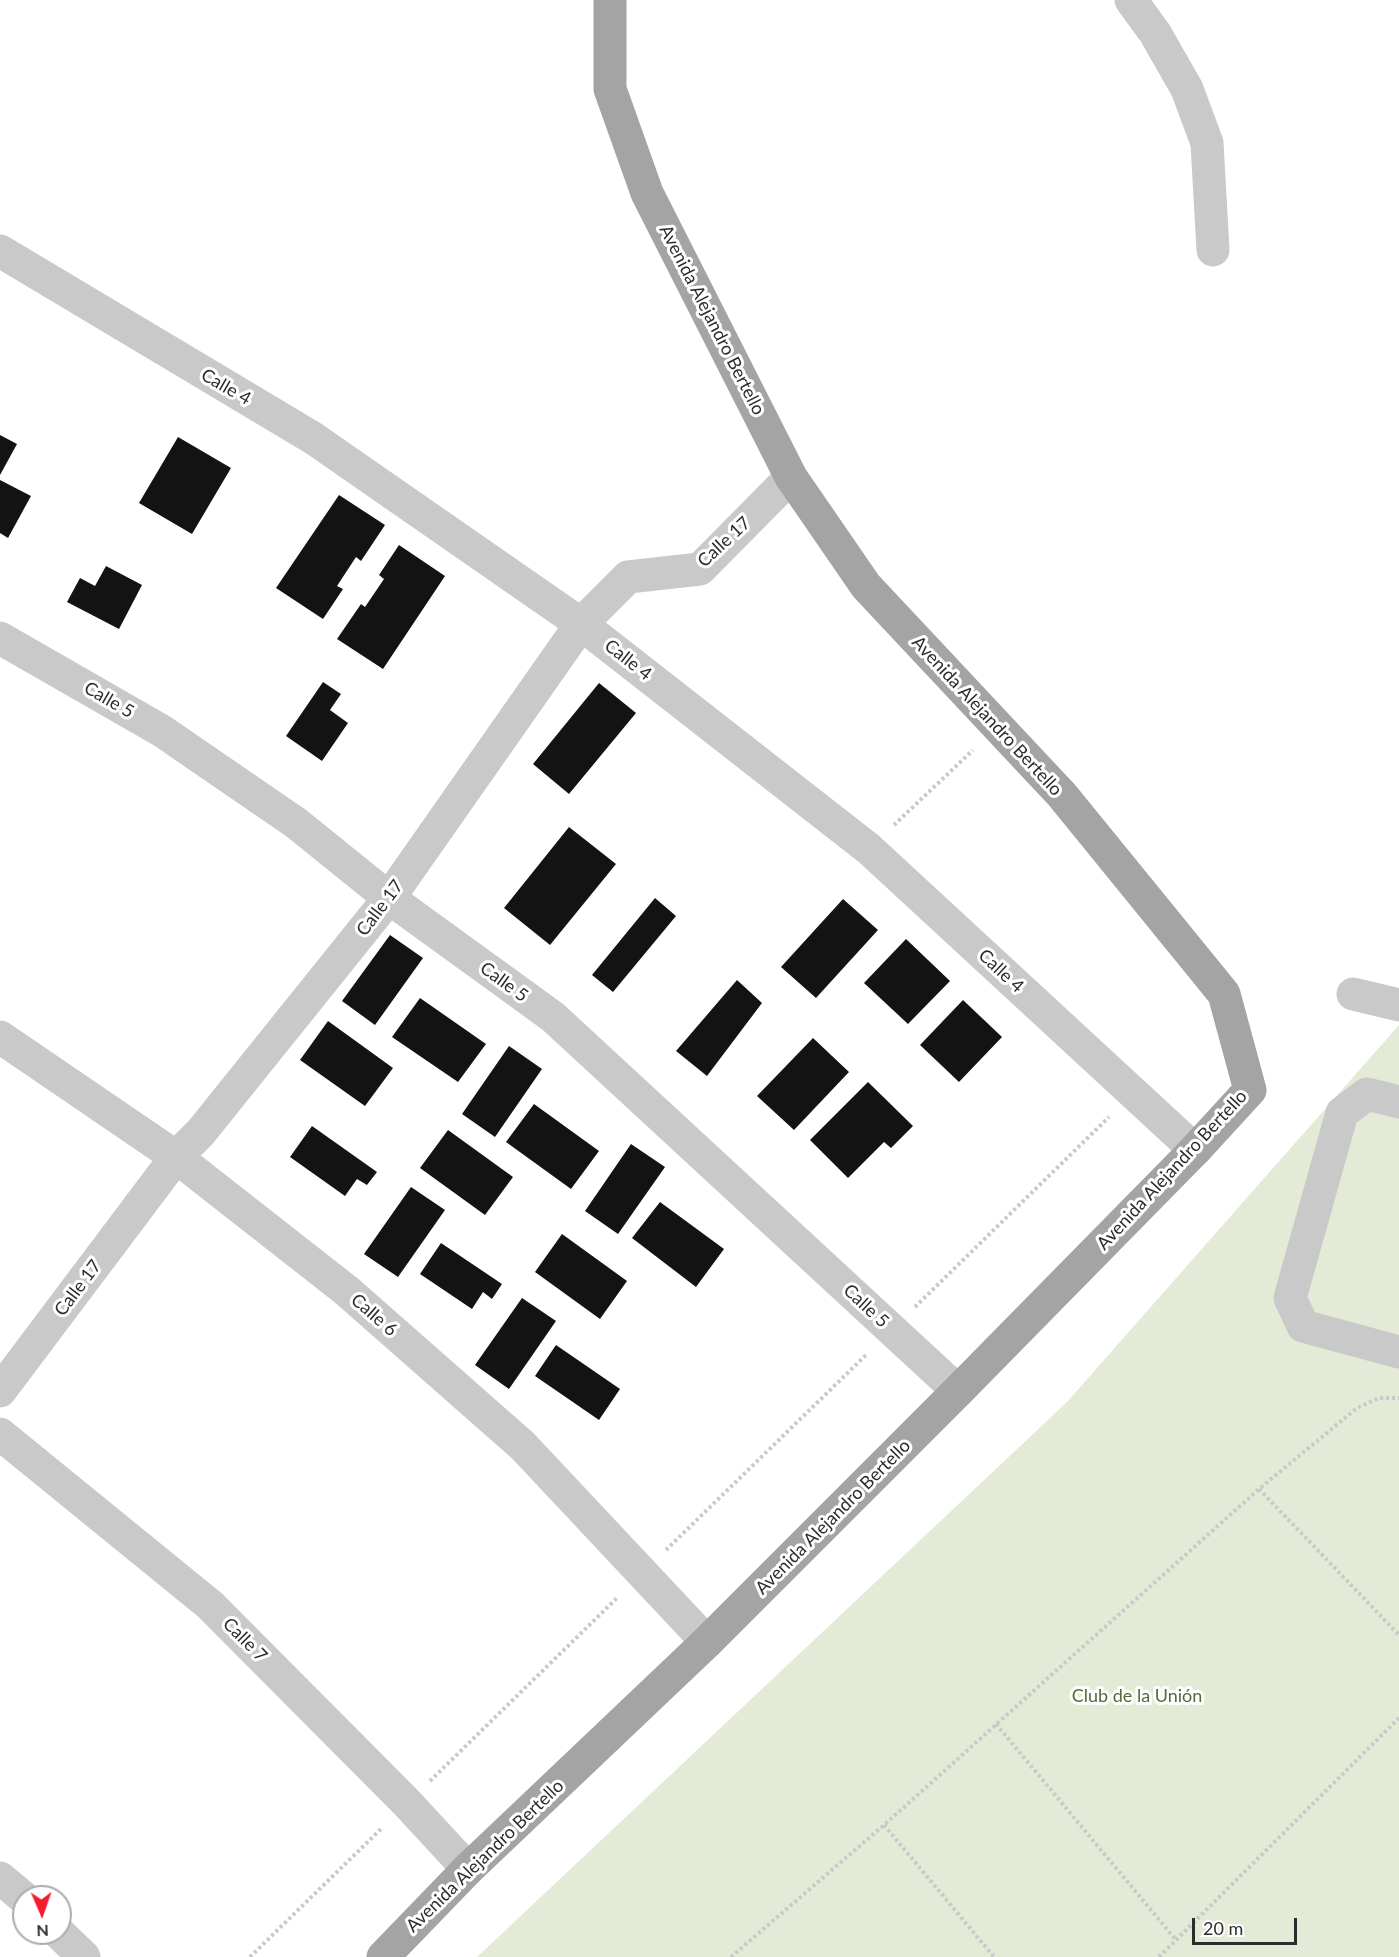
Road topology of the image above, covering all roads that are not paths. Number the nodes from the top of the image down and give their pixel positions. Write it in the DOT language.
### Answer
graph roads {
  1 [pos="610,0"];
  2 [pos="1131,0"];
  3 [pos="1213,250"];
  4 [pos="0,251"];
  5 [pos="791,477"];
  6 [pos="581,624"];
  7 [pos="0,638"];
  8 [pos="389,898"];
  9 [pos="1353,994"];
  10 [pos="1399,1005"];
  11 [pos="0,1037"];
  12 [pos="1399,1102"];
  13 [pos="1194,1150"];
  14 [pos="176,1157"];
  15 [pos="1399,1352"];
  16 [pos="0,1391"];
  17 [pos="958,1392"];
  18 [pos="0,1434"];
  19 [pos="707,1642"];
  20 [pos="468,1869"];
  21 [pos="0,1878"];
  22 [pos="12,1888"];
  23 [pos="72,1945"];
  24 [pos="84,1957"];
  25 [pos="383,1957"];
  1 -- 5 [label="main road, Avenida Alejandro Bertello"];
  2 -- 3 [label="street"];
  4 -- 6 [label="street, Calle 4"];
  5 -- 6 [label="street, Calle 17"];
  5 -- 13 [label="main road, Avenida Alejandro Bertello"];
  6 -- 8 [label="street, Calle 17"];
  6 -- 13 [label="street, Calle 4"];
  7 -- 8 [label="street, Calle 5"];
  8 -- 14 [label="street, Calle 17"];
  8 -- 17 [label="street, Calle 5"];
  9 -- 10 [label="street"];
  11 -- 14 [label="street, Calle 6"];
  12 -- 15 [label="street"];
  13 -- 17 [label="main road, Avenida Alejandro Bertello"];
  14 -- 16 [label="street, Calle 17"];
  14 -- 19 [label="street, Calle 6"];
  17 -- 19 [label="main road, Avenida Alejandro Bertello"];
  18 -- 20 [label="street, Calle 7"];
  19 -- 20 [label="main road, Avenida Alejandro Bertello"];
  20 -- 25 [label="main road, Avenida Alejandro Bertello"];
  21 -- 22 [label="street"];
  23 -- 24 [label="street"];
}
